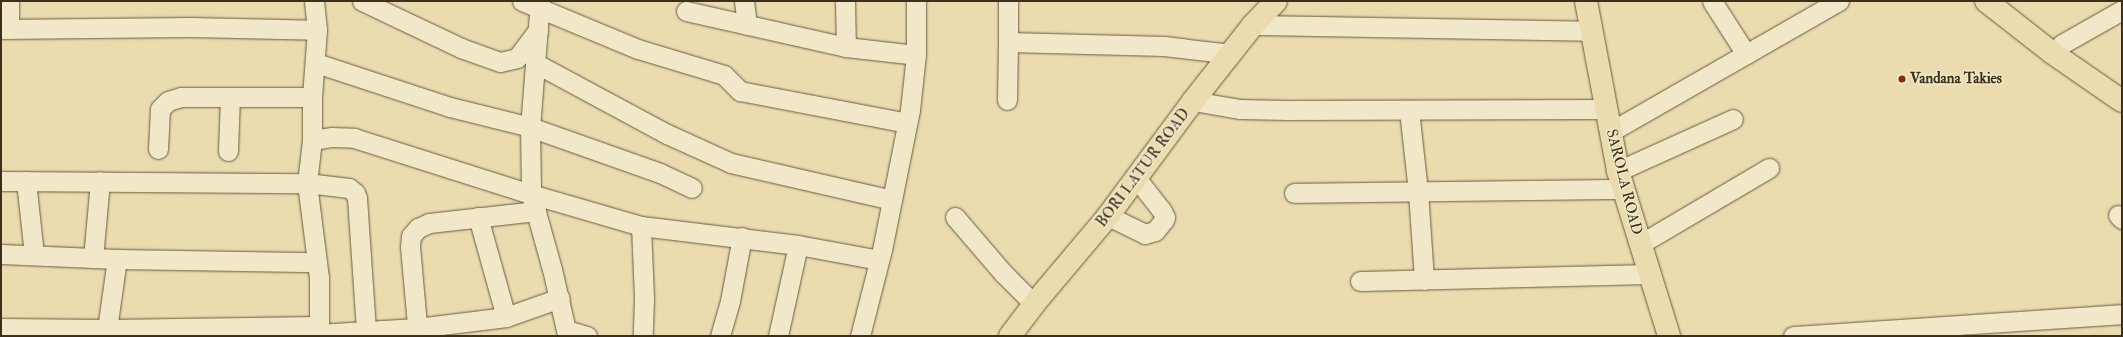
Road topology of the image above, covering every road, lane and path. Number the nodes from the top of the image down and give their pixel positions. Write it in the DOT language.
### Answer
graph roads {
  1 [pos="9,1"];
  2 [pos="314,1"];
  3 [pos="362,1"];
  4 [pos="522,1"];
  5 [pos="744,1"];
  6 [pos="845,1"];
  7 [pos="916,1"];
  8 [pos="1008,1"];
  9 [pos="1276,1"];
  10 [pos="1586,1"];
  11 [pos="1712,1"];
  12 [pos="1839,1"];
  13 [pos="1986,1"];
  14 [pos="2009,1"];
  15 [pos="540,5"];
  16 [pos="2122,10"];
  17 [pos="686,11"];
  18 [pos="747,25"];
  19 [pos="1253,25"];
  20 [pos="5,29"];
  21 [pos="317,30"];
  22 [pos="538,30"];
  23 [pos="1592,31"];
  24 [pos="1008,42"];
  25 [pos="2062,44"];
  26 [pos="846,47"];
  27 [pos="1231,54"];
  28 [pos="1746,54"];
  29 [pos="916,55"];
  30 [pos="316,63"];
  31 [pos="535,63"];
  32 [pos="2122,85"];
  33 [pos="230,97"];
  34 [pos="312,97"];
  35 [pos="1007,100"];
  36 [pos="1193,101"];
  37 [pos="2122,101"];
  38 [pos="1409,110"];
  39 [pos="1606,110"];
  40 [pos="1733,119"];
  41 [pos="907,122"];
  42 [pos="530,127"];
  43 [pos="1610,132"];
  44 [pos="312,140"];
  45 [pos="158,149"];
  46 [pos="228,152"];
  47 [pos="1769,168"];
  48 [pos="1136,178"];
  49 [pos="1621,180"];
  50 [pos="1,181"];
  51 [pos="26,181"];
  52 [pos="100,182"];
  53 [pos="307,183"];
  54 [pos="692,188"];
  55 [pos="1418,191"];
  56 [pos="1294,193"];
  57 [pos="892,200"];
  58 [pos="533,202"];
  59 [pos="1108,216"];
  60 [pos="478,217"];
  61 [pos="954,217"];
  62 [pos="641,226"];
  63 [pos="742,237"];
  64 [pos="1640,244"];
  65 [pos="798,245"];
  66 [pos="1,254"];
  67 [pos="34,255"];
  68 [pos="93,258"];
  69 [pos="117,259"];
  70 [pos="879,260"];
  71 [pos="317,262"];
  72 [pos="1649,274"];
  73 [pos="1424,280"];
  74 [pos="1360,281"];
  75 [pos="560,298"];
  76 [pos="1034,304"];
  77 [pos="2122,314"];
  78 [pos="506,317"];
  79 [pos="1,328"];
  80 [pos="107,329"];
  81 [pos="2003,329"];
  82 [pos="318,332"];
  83 [pos="418,332"];
  84 [pos="1916,332"];
  85 [pos="367,333"];
  86 [pos="587,336"];
  87 [pos="643,336"];
  88 [pos="720,336"];
  89 [pos="778,336"];
  90 [pos="860,336"];
  91 [pos="1010,336"];
  92 [pos="1669,336"];
  93 [pos="1793,336"];
  1 -- 20 [label="street"];
  2 -- 21 [label="street"];
  3 -- 22 [label="street"];
  4 -- 15 [label="street"];
  5 -- 18 [label="street"];
  6 -- 26 [label="street"];
  7 -- 29 [label="street"];
  8 -- 24 [label="street"];
  9 -- 19 [label="main road, BORI LATUR ROAD"];
  10 -- 23 [label="main road, SAROLA ROAD"];
  11 -- 28 [label="street"];
  12 -- 28 [label="street"];
  13 -- 37 [label="main road"];
  14 -- 25 [label="main road"];
  15 -- 22 [label="street"];
  15 -- 41 [label="street"];
  16 -- 25 [label="street"];
  17 -- 18 [label="street"];
  18 -- 26 [label="street"];
  19 -- 23 [label="street"];
  19 -- 27 [label="main road, BORI LATUR ROAD"];
  20 -- 21 [label="street"];
  21 -- 30 [label="street"];
  22 -- 31 [label="street"];
  23 -- 39 [label="main road, SAROLA ROAD"];
  24 -- 27 [label="street"];
  24 -- 35 [label="street"];
  25 -- 32 [label="main road"];
  26 -- 29 [label="street"];
  27 -- 36 [label="main road, BORI LATUR ROAD"];
  28 -- 43 [label="street"];
  29 -- 41 [label="street"];
  30 -- 34 [label="street"];
  30 -- 42 [label="street"];
  31 -- 42 [label="street"];
  31 -- 57 [label="street"];
  33 -- 34 [label="street"];
  33 -- 45 [label="street"];
  33 -- 46 [label="street"];
  34 -- 44 [label="street"];
  36 -- 38 [label="street"];
  36 -- 48 [label="main road, BORI LATUR ROAD"];
  38 -- 39 [label="street"];
  38 -- 55 [label="street"];
  39 -- 43 [label="main road, SAROLA ROAD"];
  40 -- 49 [label="street"];
  41 -- 57 [label="street"];
  42 -- 54 [label="street"];
  42 -- 58 [label="street"];
  43 -- 49 [label="main road, SAROLA ROAD"];
  44 -- 53 [label="street"];
  44 -- 58 [label="street"];
  47 -- 64 [label="street"];
  48 -- 59 [label="main road, BORI LATUR ROAD"];
  48 -- 59 [label="street"];
  49 -- 55 [label="street"];
  49 -- 64 [label="main road, SAROLA ROAD"];
  50 -- 51 [label="street"];
  51 -- 52 [label="street"];
  51 -- 67 [label="street"];
  52 -- 53 [label="street"];
  52 -- 68 [label="street"];
  53 -- 71 [label="street"];
  53 -- 85 [label="street"];
  55 -- 56 [label="street"];
  55 -- 73 [label="street"];
  57 -- 70 [label="street"];
  58 -- 60 [label="street"];
  58 -- 62 [label="street"];
  58 -- 75 [label="street"];
  59 -- 76 [label="main road, BORI LATUR ROAD"];
  60 -- 78 [label="street"];
  60 -- 83 [label="street"];
  61 -- 76 [label="street"];
  62 -- 63 [label="street"];
  62 -- 87 [label="street"];
  63 -- 65 [label="street"];
  63 -- 88 [label="street"];
  64 -- 72 [label="main road, SAROLA ROAD"];
  65 -- 70 [label="street"];
  65 -- 89 [label="street"];
  66 -- 67 [label="street"];
  67 -- 68 [label="street"];
  68 -- 69 [label="street"];
  69 -- 71 [label="street"];
  69 -- 80 [label="street"];
  70 -- 90 [label="street"];
  71 -- 82 [label="street"];
  72 -- 73 [label="street"];
  72 -- 92 [label="main road, SAROLA ROAD"];
  73 -- 74 [label="street"];
  75 -- 78 [label="street"];
  75 -- 86 [label="street"];
  76 -- 91 [label="main road, BORI LATUR ROAD"];
  77 -- 81 [label="street"];
  78 -- 83 [label="street"];
  79 -- 80 [label="street"];
  80 -- 82 [label="street"];
  81 -- 84 [label="street"];
  82 -- 85 [label="street"];
  83 -- 85 [label="street"];
  84 -- 93 [label="street"];
}
